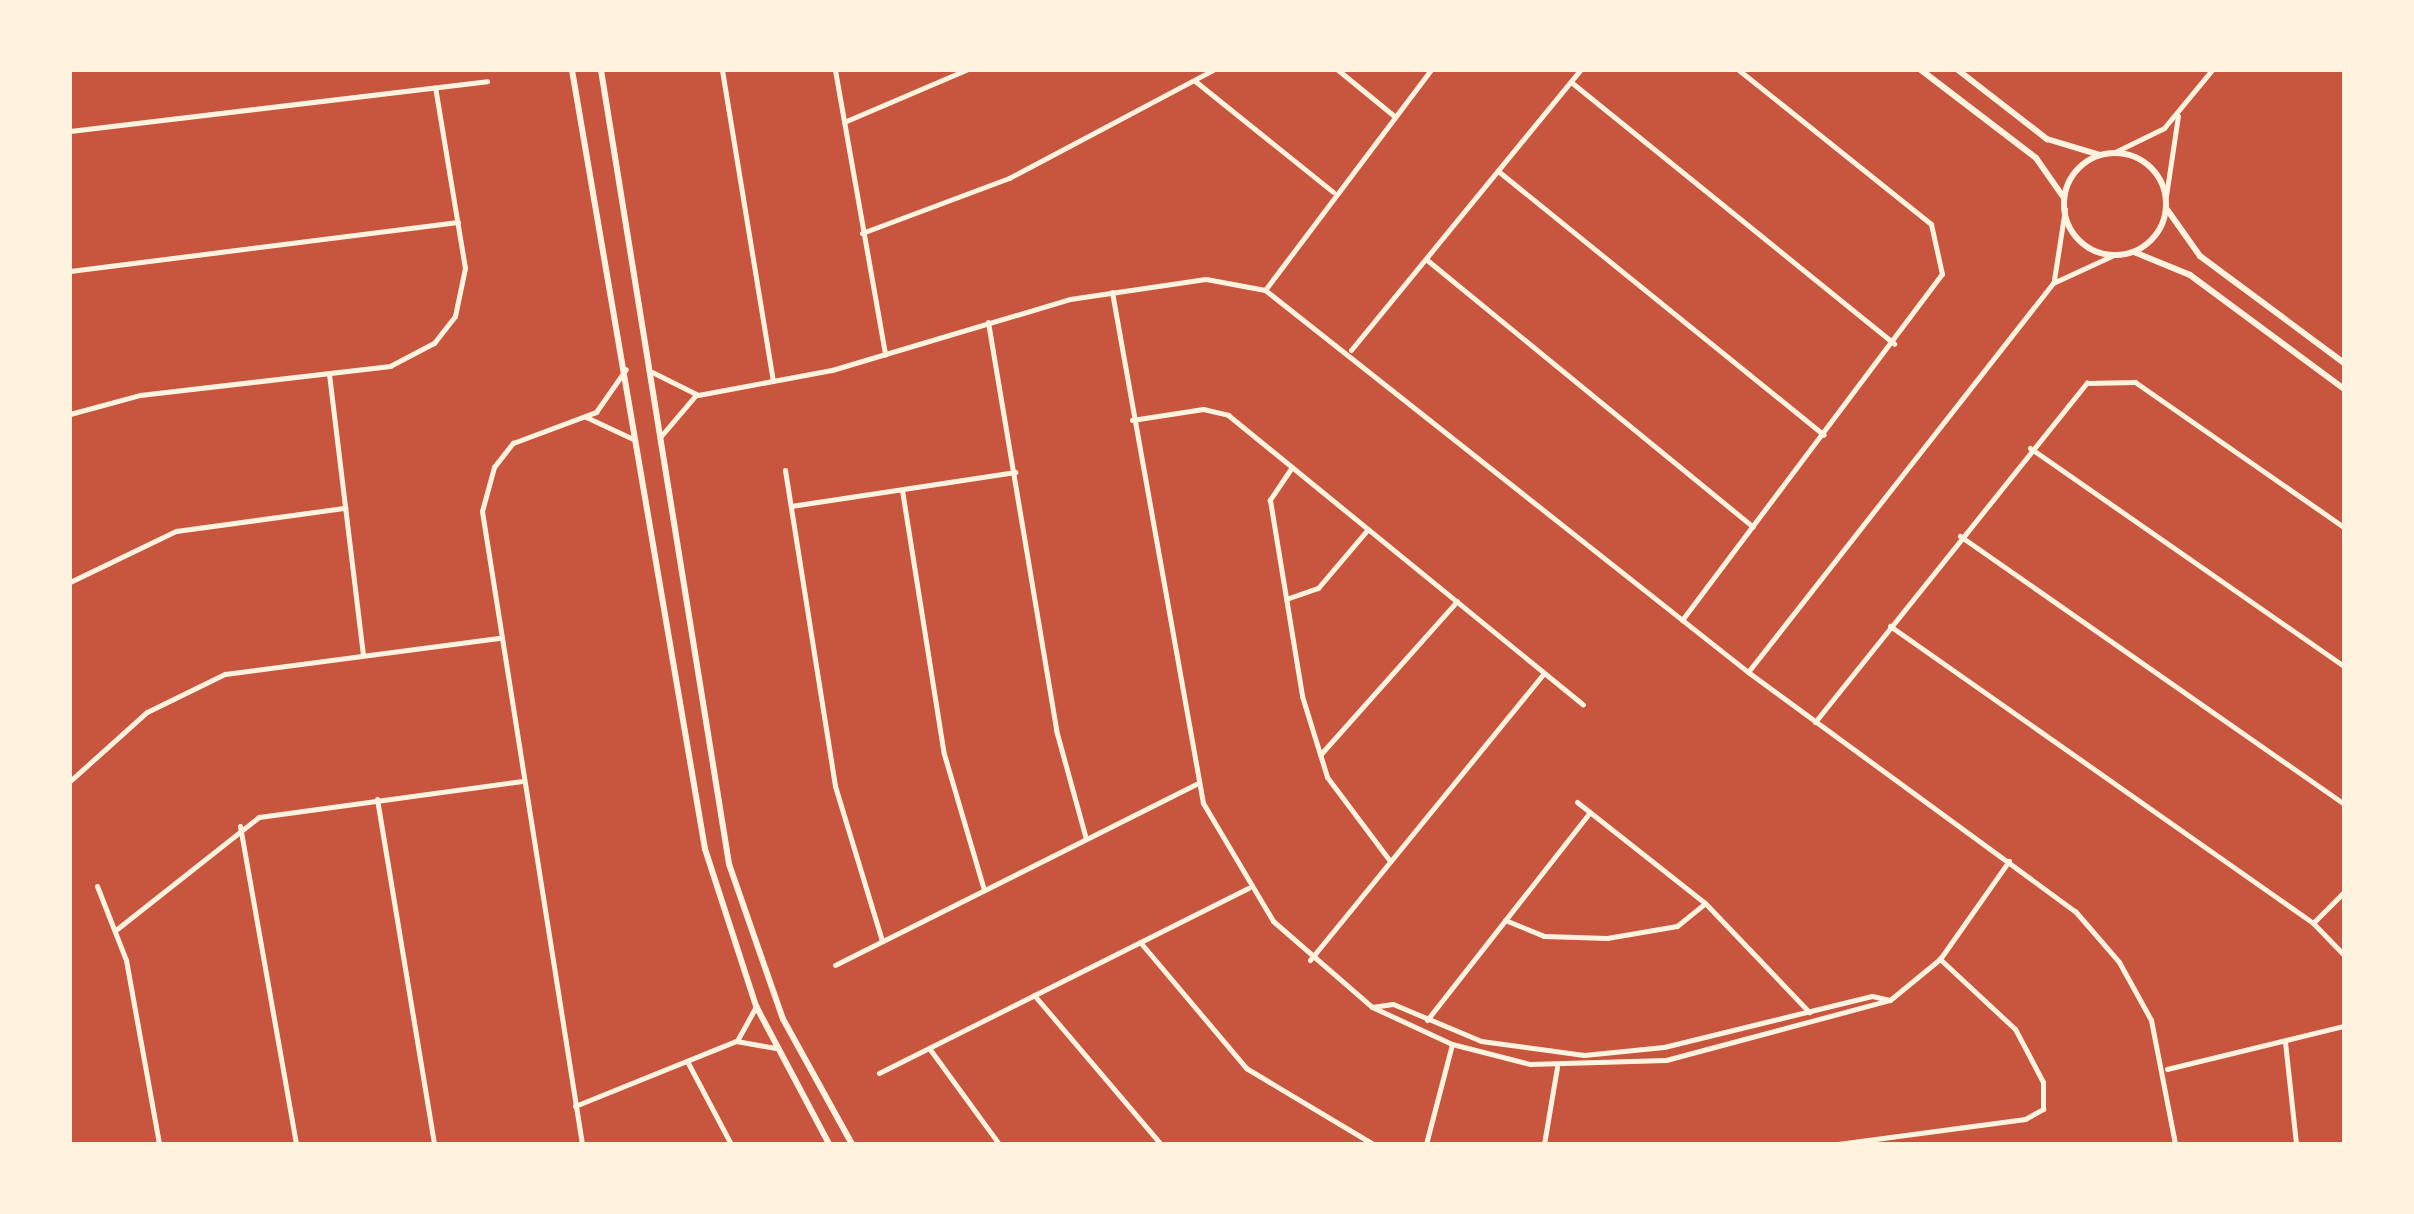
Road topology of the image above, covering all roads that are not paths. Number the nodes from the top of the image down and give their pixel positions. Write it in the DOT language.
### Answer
graph roads {
  1 [pos="572,70"];
  2 [pos="601,70"];
  3 [pos="722,70"];
  4 [pos="835,70"];
  5 [pos="966,70"];
  6 [pos="1213,70"];
  7 [pos="1338,70"];
  8 [pos="1431,70"];
  9 [pos="1580,70"];
  10 [pos="1738,70"];
  11 [pos="1921,70"];
  12 [pos="1958,70"];
  13 [pos="2212,70"];
  14 [pos="1195,80"];
  15 [pos="487,82"];
  16 [pos="1570,82"];
  17 [pos="435,87"];
  18 [pos="2179,114"];
  19 [pos="1394,116"];
  20 [pos="844,122"];
  21 [pos="70,131"];
  22 [pos="2113,153"];
  23 [pos="2101,155"];
  24 [pos="1498,171"];
  25 [pos="1332,192"];
  26 [pos="2166,196"];
  27 [pos="2064,204"];
  28 [pos="2166,208"];
  29 [pos="458,222"];
  30 [pos="862,233"];
  31 [pos="2133,252"];
  32 [pos="2114,255"];
  33 [pos="1426,260"];
  34 [pos="70,272"];
  35 [pos="2053,283"];
  36 [pos="1265,290"];
  37 [pos="1112,292"];
  38 [pos="988,322"];
  39 [pos="1894,344"];
  40 [pos="1350,350"];
  41 [pos="885,355"];
  42 [pos="2344,363"];
  43 [pos="647,366"];
  44 [pos="626,369"];
  45 [pos="329,374"];
  46 [pos="773,381"];
  47 [pos="2344,389"];
  48 [pos="698,394"];
  49 [pos="70,414"];
  50 [pos="583,416"];
  51 [pos="1132,420"];
  52 [pos="1824,434"];
  53 [pos="660,444"];
  54 [pos="639,448"];
  55 [pos="2030,448"];
  56 [pos="1292,467"];
  57 [pos="785,470"];
  58 [pos="1016,472"];
  59 [pos="902,490"];
  60 [pos="790,506"];
  61 [pos="345,508"];
  62 [pos="1753,527"];
  63 [pos="2344,527"];
  64 [pos="1368,528"];
  65 [pos="1960,536"];
  66 [pos="70,582"];
  67 [pos="1286,599"];
  68 [pos="1457,601"];
  69 [pos="1682,620"];
  70 [pos="1890,626"];
  71 [pos="500,638"];
  72 [pos="363,653"];
  73 [pos="2344,666"];
  74 [pos="1748,672"];
  75 [pos="1544,673"];
  76 [pos="1584,705"];
  77 [pos="1815,722"];
  78 [pos="1320,755"];
  79 [pos="70,781"];
  80 [pos="521,781"];
  81 [pos="1196,784"];
  82 [pos="377,798"];
  83 [pos="1577,802"];
  84 [pos="2344,804"];
  85 [pos="1590,812"];
  86 [pos="240,826"];
  87 [pos="1086,839"];
  88 [pos="1390,861"];
  89 [pos="2009,861"];
  90 [pos="97,886"];
  91 [pos="1248,888"];
  92 [pos="984,890"];
  93 [pos="2344,892"];
  94 [pos="1705,903"];
  95 [pos="1505,920"];
  96 [pos="2313,922"];
  97 [pos="117,929"];
  98 [pos="882,942"];
  99 [pos="1140,942"];
  100 [pos="2344,955"];
  101 [pos="1940,959"];
  102 [pos="1310,960"];
  103 [pos="834,965"];
  104 [pos="1034,995"];
  105 [pos="1890,1000"];
  106 [pos="756,1006"];
  107 [pos="1372,1007"];
  108 [pos="1809,1012"];
  109 [pos="1426,1020"];
  110 [pos="2344,1026"];
  111 [pos="736,1040"];
  112 [pos="2286,1042"];
  113 [pos="1452,1044"];
  114 [pos="776,1048"];
  115 [pos="930,1048"];
  116 [pos="687,1061"];
  117 [pos="1557,1067"];
  118 [pos="2167,1068"];
  119 [pos="878,1074"];
  120 [pos="576,1106"];
  121 [pos="158,1144"];
  122 [pos="296,1144"];
  123 [pos="434,1144"];
  124 [pos="582,1144"];
  125 [pos="731,1144"];
  126 [pos="830,1144"];
  127 [pos="852,1144"];
  128 [pos="999,1144"];
  129 [pos="1161,1144"];
  130 [pos="1374,1144"];
  131 [pos="1426,1144"];
  132 [pos="1544,1144"];
  133 [pos="1838,1144"];
  134 [pos="2174,1144"];
  135 [pos="2296,1144"];
  1 -- 44 [label="street"];
  2 -- 43 [label="street"];
  3 -- 46 [label="street"];
  4 -- 20 [label="street"];
  5 -- 20 [label="street"];
  6 -- 14 [label="street"];
  7 -- 19 [label="street"];
  8 -- 19 [label="street"];
  9 -- 16 [label="street"];
  10 -- 39 [label="street"];
  11 -- 27 [label="street"];
  12 -- 23 [label="street"];
  13 -- 18 [label="street"];
  14 -- 25 [label="street"];
  14 -- 30 [label="street"];
  15 -- 17 [label="street"];
  16 -- 24 [label="street"];
  16 -- 39 [label="street"];
  17 -- 21 [label="street"];
  17 -- 29 [label="street"];
  18 -- 22 [label="street"];
  18 -- 26 [label="street"];
  19 -- 25 [label="street"];
  20 -- 30 [label="street"];
  22 -- 23 [label="street"];
  22 -- 26 [label="street"];
  23 -- 27 [label="street"];
  24 -- 33 [label="street"];
  24 -- 52 [label="street"];
  25 -- 36 [label="street"];
  26 -- 28 [label="street"];
  27 -- 32 [label="street"];
  27 -- 35 [label="street"];
  28 -- 31 [label="street"];
  28 -- 42 [label="street"];
  29 -- 34 [label="street"];
  29 -- 45 [label="street"];
  30 -- 41 [label="street"];
  31 -- 32 [label="street"];
  31 -- 47 [label="street"];
  32 -- 35 [label="street"];
  33 -- 40 [label="street"];
  33 -- 62 [label="street"];
  35 -- 74 [label="street"];
  36 -- 37 [label="street"];
  36 -- 40 [label="street"];
  37 -- 38 [label="street"];
  37 -- 51 [label="street"];
  38 -- 41 [label="street"];
  38 -- 58 [label="street"];
  39 -- 52 [label="street"];
  40 -- 69 [label="street"];
  41 -- 46 [label="street"];
  43 -- 48 [label="street"];
  43 -- 53 [label="street"];
  44 -- 50 [label="street"];
  44 -- 54 [label="street"];
  45 -- 49 [label="street"];
  45 -- 61 [label="street"];
  46 -- 48 [label="street"];
  48 -- 53 [label="street"];
  50 -- 54 [label="street"];
  50 -- 71 [label="street"];
  51 -- 56 [label="street"];
  51 -- 81 [label="street"];
  52 -- 62 [label="street"];
  53 -- 127 [label="street"];
  54 -- 106 [label="street"];
  55 -- 63 [label="street"];
  55 -- 65 [label="street"];
  55 -- 73 [label="street"];
  56 -- 64 [label="street"];
  56 -- 67 [label="street"];
  57 -- 60 [label="street"];
  58 -- 59 [label="street"];
  58 -- 87 [label="street"];
  59 -- 60 [label="street"];
  59 -- 92 [label="street"];
  60 -- 98 [label="street"];
  61 -- 66 [label="street"];
  61 -- 72 [label="street"];
  62 -- 69 [label="street"];
  64 -- 67 [label="street"];
  64 -- 68 [label="street"];
  65 -- 70 [label="street"];
  65 -- 84 [label="street"];
  67 -- 78 [label="street"];
  68 -- 75 [label="street"];
  68 -- 78 [label="street"];
  69 -- 74 [label="street"];
  70 -- 77 [label="street"];
  70 -- 96 [label="street"];
  71 -- 72 [label="street"];
  71 -- 80 [label="street"];
  72 -- 79 [label="street"];
  74 -- 77 [label="street"];
  75 -- 76 [label="street"];
  75 -- 88 [label="street"];
  77 -- 89 [label="street"];
  78 -- 88 [label="street"];
  80 -- 82 [label="street"];
  80 -- 120 [label="street"];
  81 -- 87 [label="street"];
  81 -- 91 [label="street"];
  82 -- 86 [label="street"];
  82 -- 123 [label="street"];
  83 -- 85 [label="street"];
  85 -- 94 [label="street"];
  85 -- 95 [label="street"];
  86 -- 97 [label="street"];
  86 -- 122 [label="street"];
  87 -- 92 [label="street"];
  88 -- 102 [label="street"];
  89 -- 101 [label="street"];
  89 -- 118 [label="street"];
  90 -- 97 [label="street"];
  91 -- 99 [label="street"];
  91 -- 102 [label="street"];
  92 -- 98 [label="street"];
  93 -- 96 [label="street"];
  94 -- 95 [label="street"];
  94 -- 108 [label="street"];
  95 -- 109 [label="street"];
  96 -- 100 [label="street"];
  97 -- 121 [label="street"];
  98 -- 103 [label="street"];
  99 -- 104 [label="street"];
  99 -- 130 [label="street"];
  101 -- 105 [label="street"];
  101 -- 133 [label="street"];
  102 -- 107 [label="street"];
  104 -- 115 [label="street"];
  104 -- 129 [label="street"];
  105 -- 108 [label="street"];
  105 -- 117 [label="street"];
  106 -- 111 [label="street"];
  106 -- 114 [label="street"];
  107 -- 109 [label="street"];
  107 -- 113 [label="street"];
  108 -- 109 [label="street"];
  110 -- 112 [label="street"];
  111 -- 114 [label="street"];
  111 -- 116 [label="street"];
  112 -- 118 [label="street"];
  112 -- 135 [label="street"];
  113 -- 117 [label="street"];
  113 -- 131 [label="street"];
  114 -- 126 [label="street"];
  115 -- 119 [label="street"];
  115 -- 128 [label="street"];
  116 -- 120 [label="street"];
  116 -- 125 [label="street"];
  117 -- 132 [label="street"];
  118 -- 134 [label="street"];
  120 -- 124 [label="street"];
}
